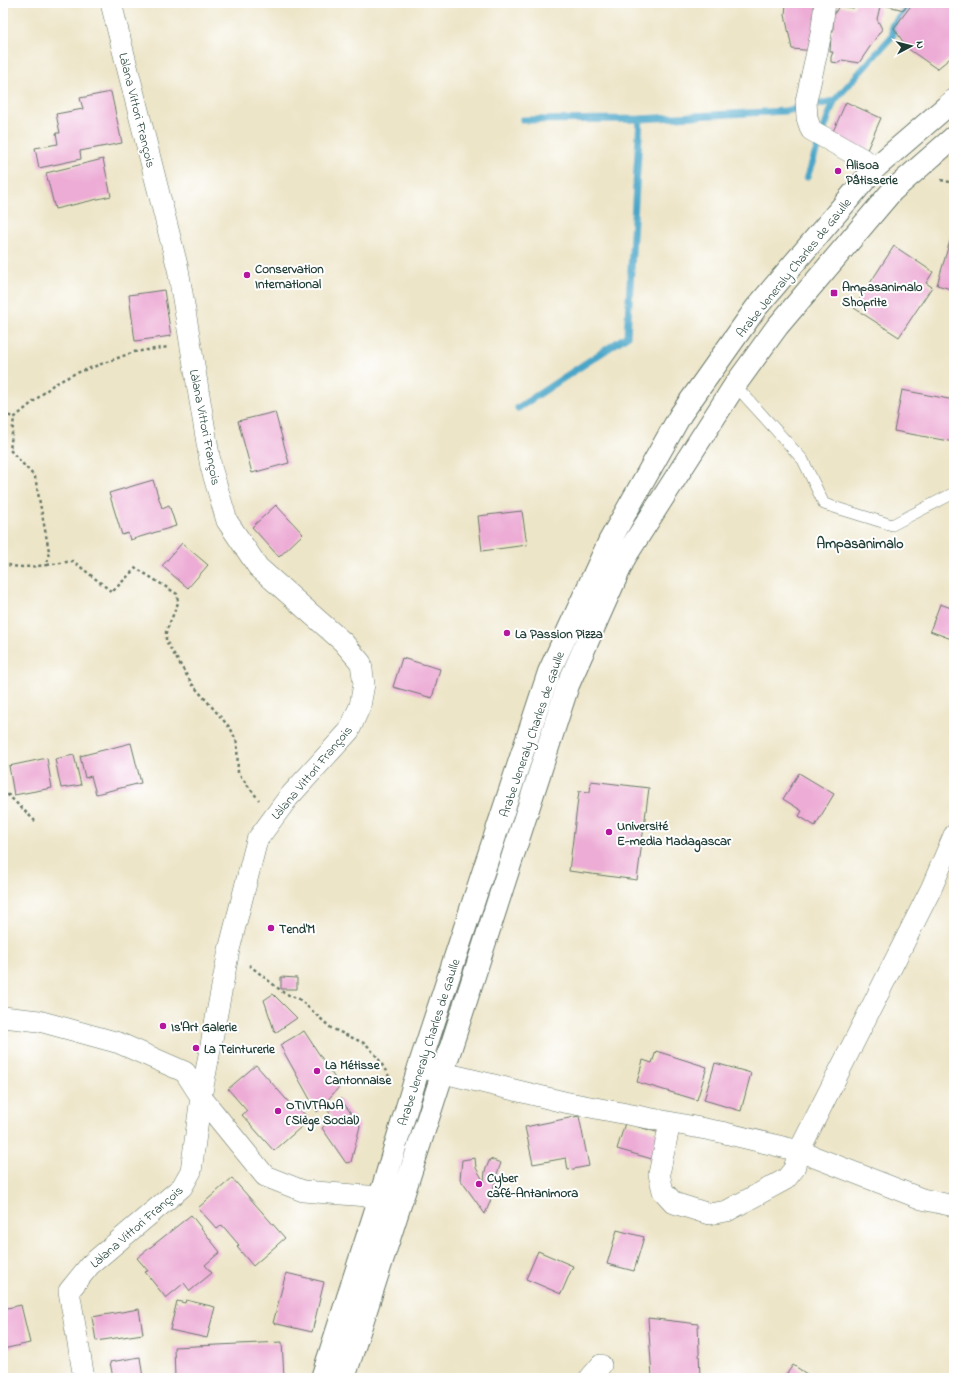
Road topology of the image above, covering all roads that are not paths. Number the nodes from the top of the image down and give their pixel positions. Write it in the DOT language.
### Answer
graph roads {
  1 [pos="111,3"];
  2 [pos="825,3"];
  3 [pos="954,100"];
  4 [pos="954,137"];
  5 [pos="877,167"];
  6 [pos="735,385"];
  7 [pos="954,493"];
  8 [pos="954,835"];
  9 [pos="3,1017"];
  10 [pos="419,1067"];
  11 [pos="443,1073"];
  12 [pos="201,1097"];
  13 [pos="670,1123"];
  14 [pos="799,1151"];
  15 [pos="380,1197"];
  16 [pos="954,1206"];
  17 [pos="84,1378"];
  18 [pos="322,1378"];
  19 [pos="344,1378"];
  1 -- 12 [label="street, Làlana Vittori François"];
  2 -- 5 [label="street"];
  3 -- 5 [label="street, Arabe Jeneraly Charles de Gaulle"];
  4 -- 6 [label="street, Arabe Jeneraly Charles de Gaulle"];
  5 -- 10 [label="street, Arabe Jeneraly Charles de Gaulle"];
  6 -- 7 [label="lane"];
  6 -- 11 [label="street, Arabe Jeneraly Charles de Gaulle"];
  8 -- 14 [label="street"];
  9 -- 12 [label="street"];
  10 -- 11 [label="street"];
  10 -- 15 [label="street, Arabe Jeneraly Charles de Gaulle"];
  11 -- 13 [label="street"];
  11 -- 19 [label="street, Arabe Jeneraly Charles de Gaulle"];
  12 -- 15 [label="street"];
  12 -- 17 [label="street, Làlana Vittori François"];
  13 -- 14 [label="street"];
  13 -- 14 [label="street"];
  14 -- 16 [label="street"];
  15 -- 18 [label="street, Arabe Jeneraly Charles de Gaulle"];
}
